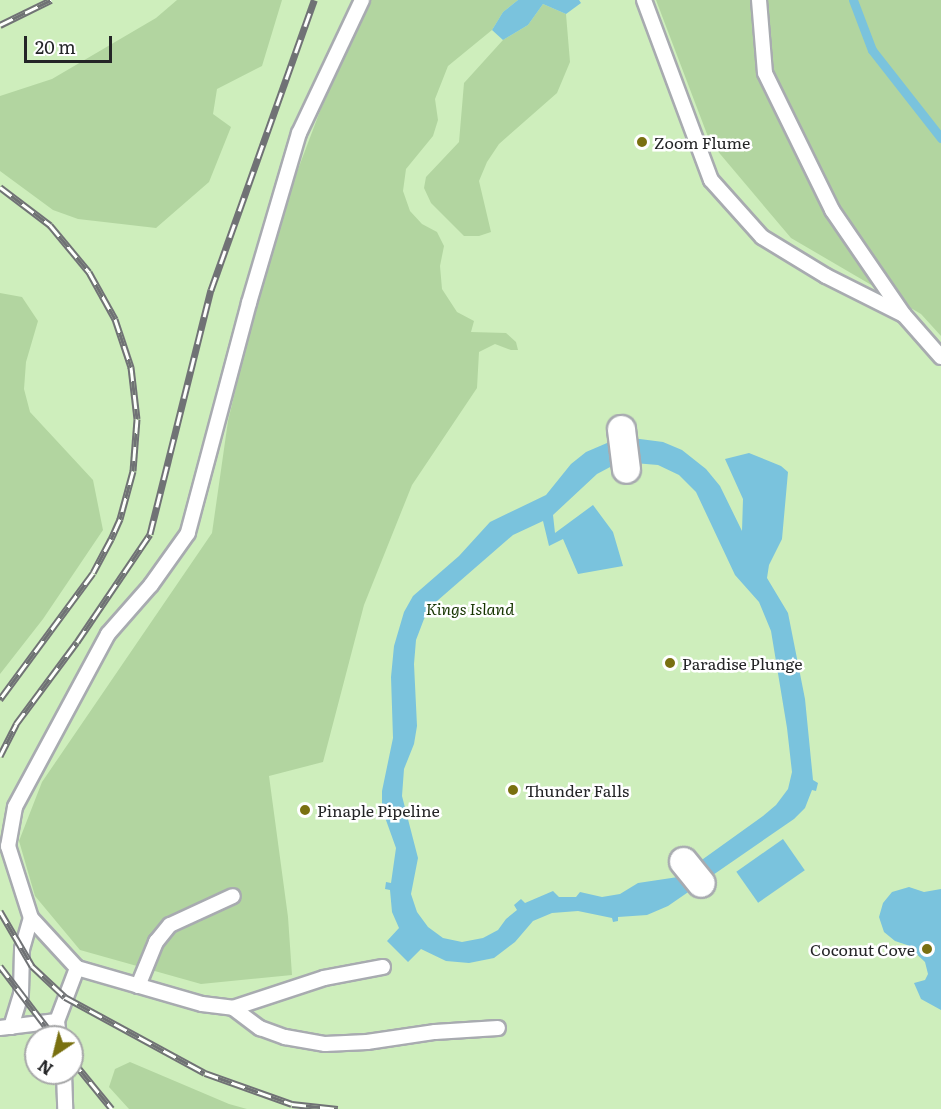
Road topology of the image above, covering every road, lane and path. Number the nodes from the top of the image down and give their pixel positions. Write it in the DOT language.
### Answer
graph roads {
  1 [pos="362,0"];
  2 [pos="644,0"];
  3 [pos="759,0"];
  4 [pos="904,315"];
  5 [pos="941,357"];
  6 [pos="621,429"];
  7 [pos="626,469"];
  8 [pos="683,861"];
  9 [pos="701,883"];
  10 [pos="233,896"];
  11 [pos="31,918"];
  12 [pos="383,967"];
  13 [pos="77,968"];
  14 [pos="138,986"];
  15 [pos="232,1008"];
  16 [pos="57,1021"];
  17 [pos="58,1025"];
  18 [pos="5,1028"];
  19 [pos="498,1028"];
  20 [pos="64,1085"];
  21 [pos="65,1109"];
  1 -- 11 [label="lane"];
  2 -- 4 [label="lane"];
  3 -- 4 [label="lane"];
  4 -- 5 [label="lane"];
  6 -- 7 [label="street"];
  8 -- 9 [label="street"];
  10 -- 14 [label="lane"];
  11 -- 13 [label="lane"];
  11 -- 18 [label="lane"];
  12 -- 15 [label="lane"];
  13 -- 14 [label="lane"];
  13 -- 16 [label="lane"];
  14 -- 15 [label="lane"];
  15 -- 19 [label="lane"];
  16 -- 17 [label="lane"];
  16 -- 18 [label="lane"];
  20 -- 21 [label="lane"];
}
